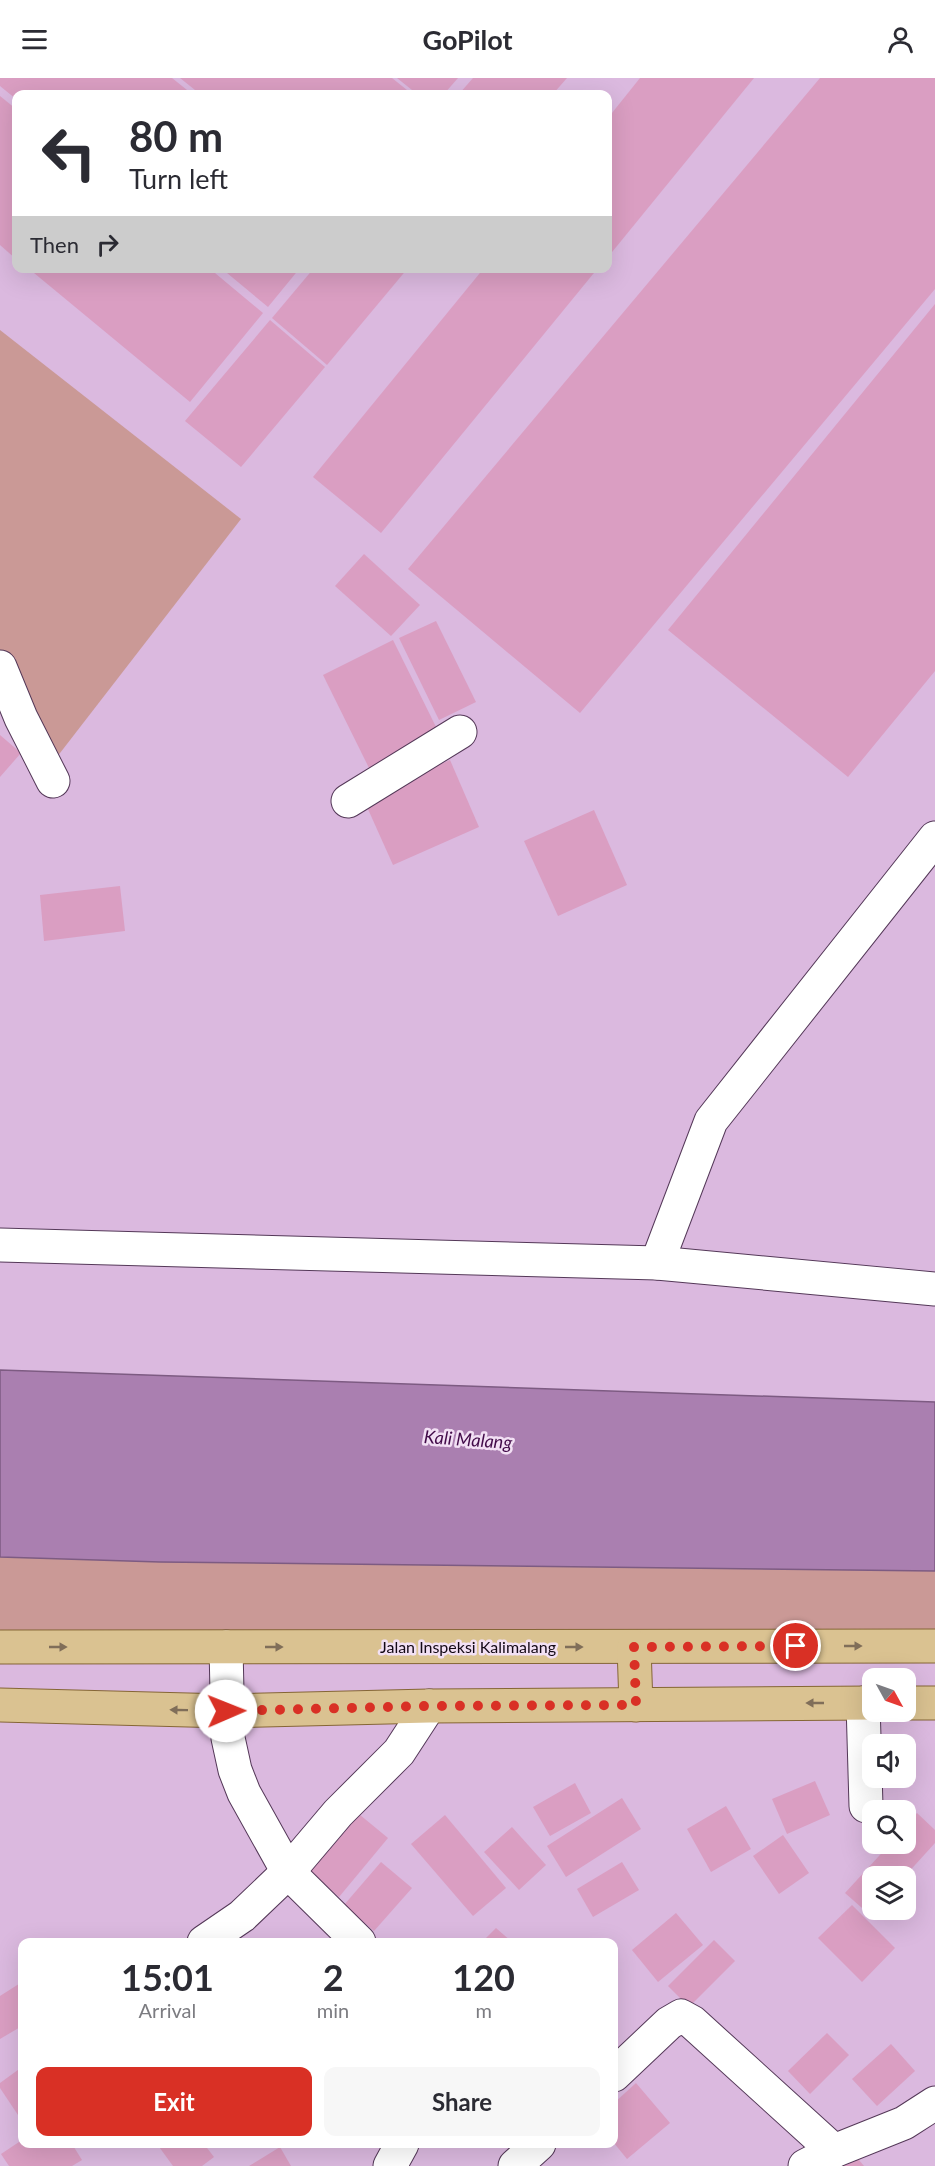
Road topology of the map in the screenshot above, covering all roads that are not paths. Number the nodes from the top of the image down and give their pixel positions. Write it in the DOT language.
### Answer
graph roads {
  1 [pos="0,667"];
  2 [pos="460,732"];
  3 [pos="52,781"];
  4 [pos="348,801"];
  5 [pos="935,838"];
  6 [pos="0,1245"];
  7 [pos="657,1263"];
  8 [pos="935,1288"];
  9 [pos="935,1646"];
  10 [pos="0,1647"];
  11 [pos="226,1647"];
  12 [pos="634,1647"];
  13 [pos="862,1703"];
  14 [pos="916,1703"];
  15 [pos="935,1703"];
  16 [pos="0,1705"];
  17 [pos="636,1705"];
  18 [pos="429,1706"];
  19 [pos="226,1711"];
  20 [pos="868,1722"];
  21 [pos="866,1800"];
  22 [pos="288,1872"];
  23 [pos="210,1938"];
  24 [pos="355,1938"];
  25 [pos="618,2070"];
  26 [pos="935,2103"];
  27 [pos="400,2148"];
  28 [pos="535,2148"];
  29 [pos="834,2151"];
  30 [pos="390,2166"];
  31 [pos="515,2166"];
  32 [pos="805,2166"];
  1 -- 3 [label="street"];
  2 -- 4 [label="street"];
  5 -- 7 [label="street"];
  6 -- 7 [label="street"];
  7 -- 8 [label="street"];
  12 -- 9 [label="main road, Jalan Inspeksi Kalimalang, one-way"];
  10 -- 11 [label="main road, Jalan Inspeksi Kalimalang, one-way"];
  11 -- 12 [label="main road, Jalan Inspeksi Kalimalang, one-way"];
  11 -- 19 [label="street"];
  12 -- 17 [label="main road"];
  13 -- 17 [label="main road, one-way"];
  14 -- 15 [label="main road"];
  19 -- 16 [label="main road, one-way"];
  17 -- 18 [label="main road"];
  18 -- 19 [label="main road"];
  18 -- 22 [label="street"];
  19 -- 22 [label="street"];
  20 -- 21 [label="street"];
  22 -- 23 [label="street"];
  22 -- 24 [label="street"];
  25 -- 29 [label="street"];
  26 -- 29 [label="street"];
  27 -- 30 [label="street"];
  28 -- 31 [label="street"];
  29 -- 32 [label="street"];
}
